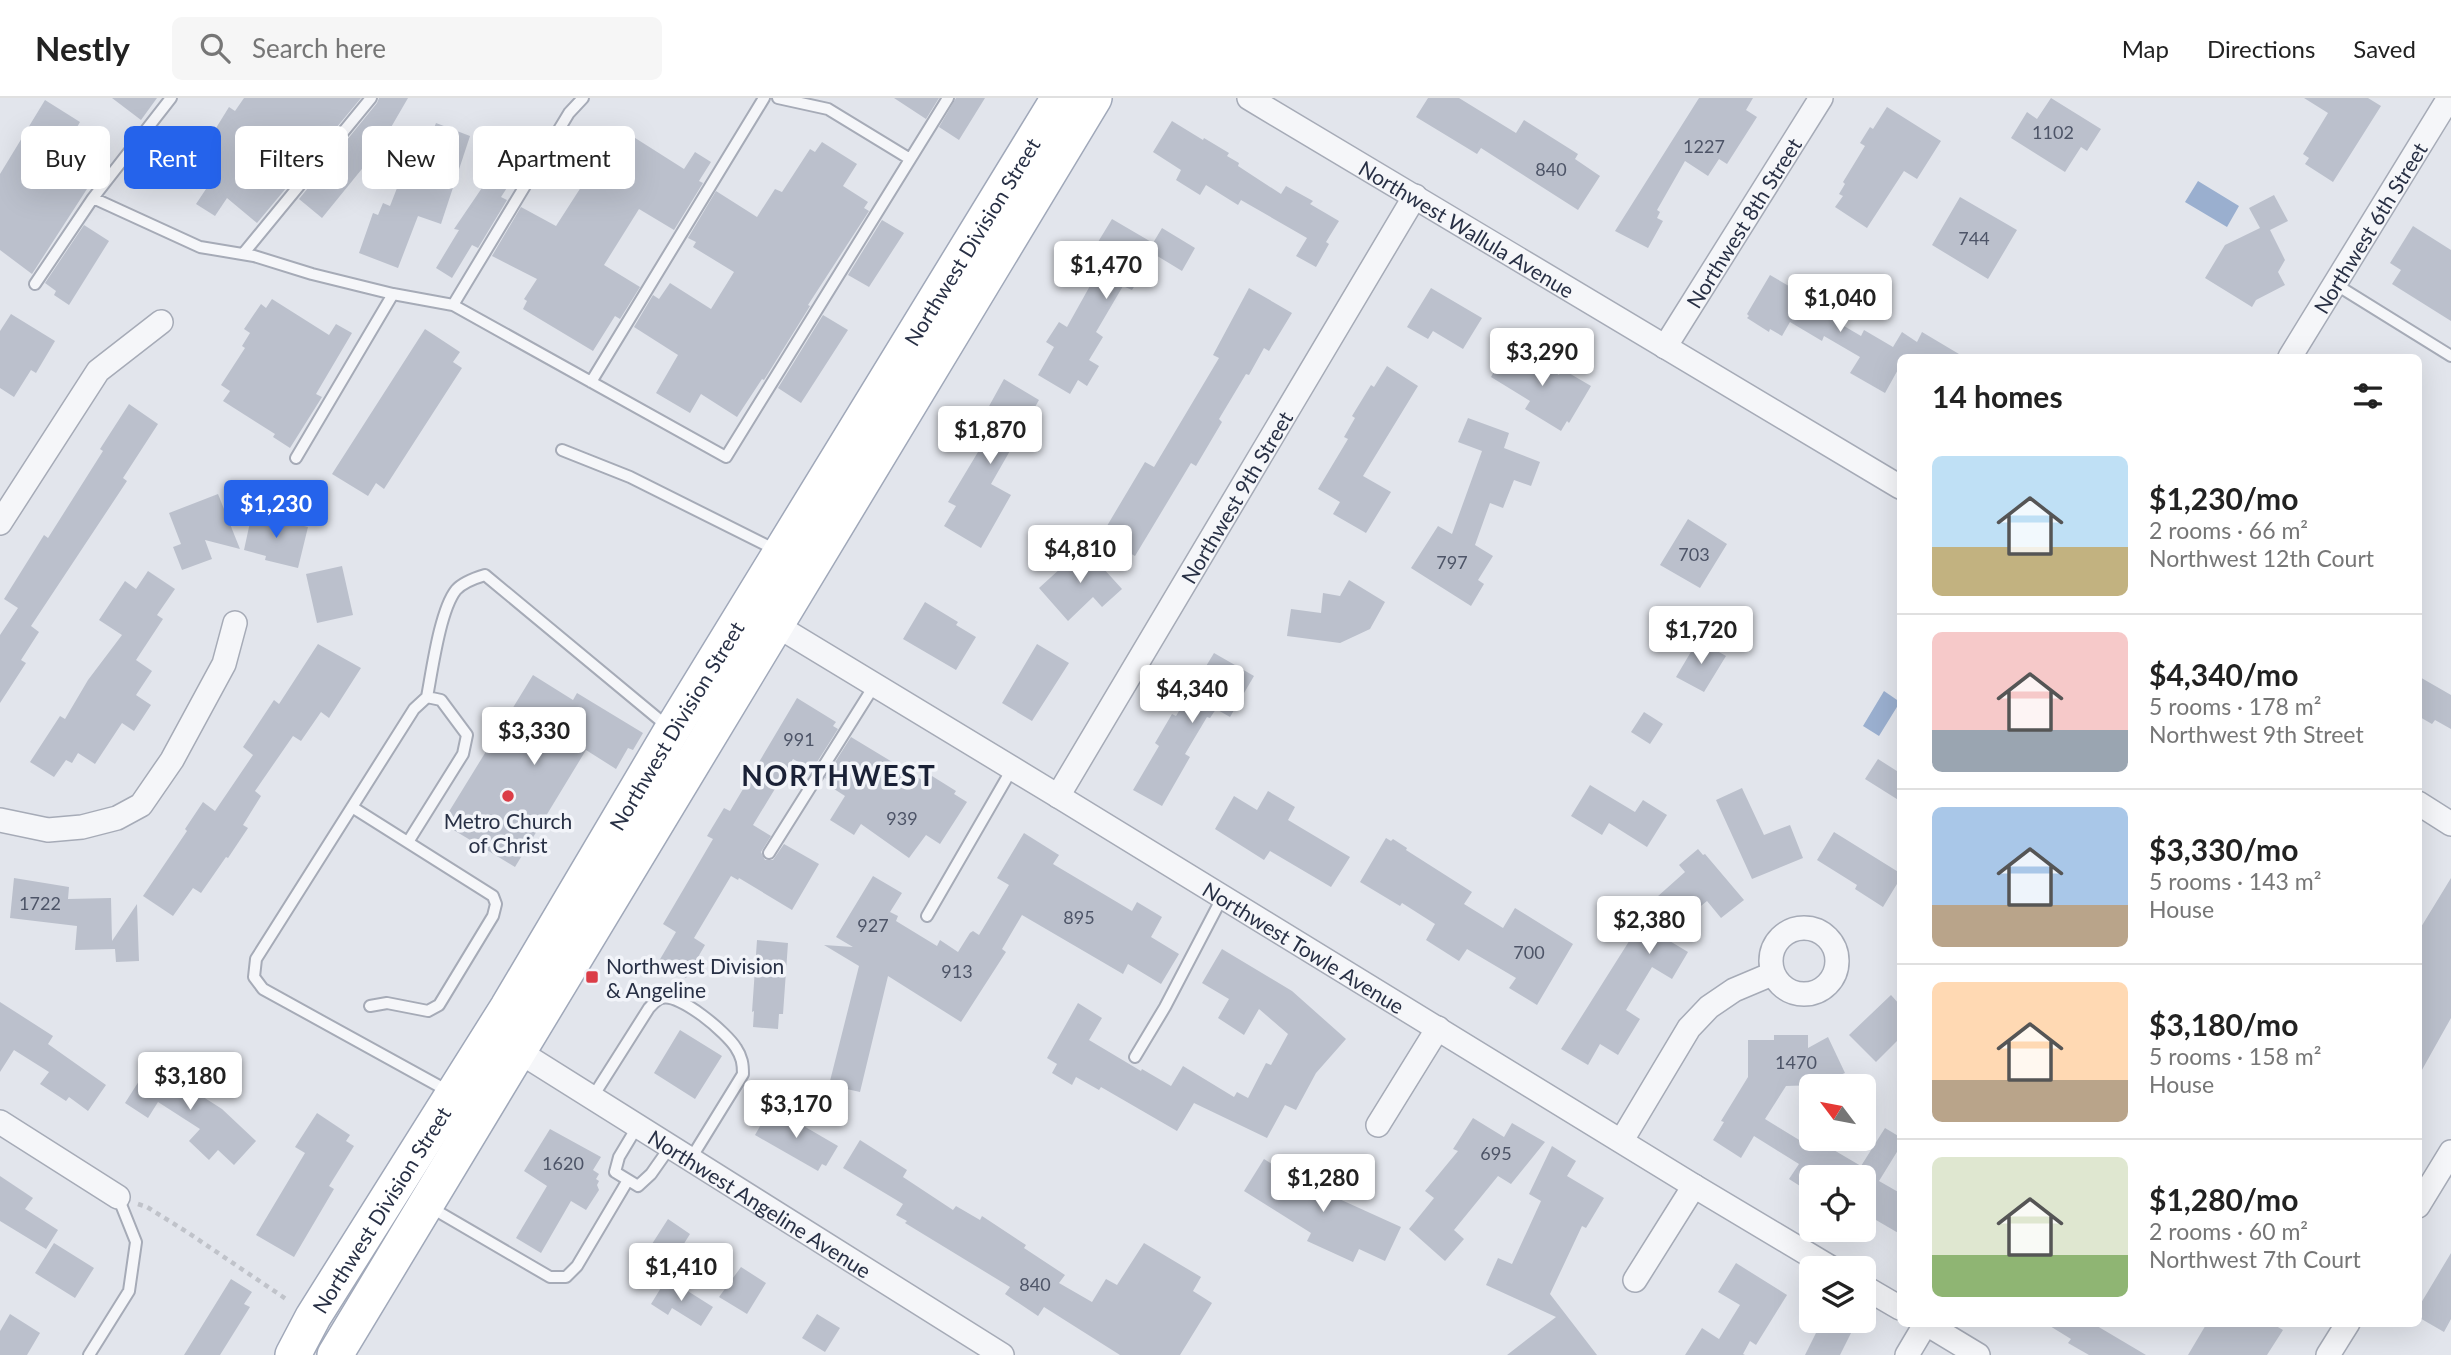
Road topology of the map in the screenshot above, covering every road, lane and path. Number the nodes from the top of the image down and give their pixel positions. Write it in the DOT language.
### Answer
graph roads {
  1 [pos="171,98"];
  2 [pos="371,98"];
  3 [pos="583,98"];
  4 [pos="764,98"];
  5 [pos="778,98"];
  6 [pos="948,98"];
  7 [pos="1059,98"];
  8 [pos="1094,98"];
  9 [pos="1249,98"];
  10 [pos="1821,98"];
  11 [pos="2449,98"];
  12 [pos="911,159"];
  13 [pos="1415,196"];
  14 [pos="93,198"];
  15 [pos="243,254"];
  16 [pos="35,284"];
  17 [pos="2334,284"];
  18 [pos="393,294"];
  19 [pos="453,305"];
  20 [pos="161,322"];
  21 [pos="1665,347"];
  22 [pos="2292,354"];
  23 [pos="2451,356"];
  24 [pos="591,382"];
  25 [pos="562,450"];
  26 [pos="296,458"];
  27 [pos="1897,485"];
  28 [pos="0,523"];
  29 [pos="782,553"];
  30 [pos="761,617"];
  31 [pos="235,623"];
  32 [pos="874,686"];
  33 [pos="426,697"];
  34 [pos="672,730"];
  35 [pos="1012,769"];
  36 [pos="1058,796"];
  37 [pos="2422,806"];
  38 [pos="352,807"];
  39 [pos="0,820"];
  40 [pos="2451,824"];
  41 [pos="408,842"];
  42 [pos="769,853"];
  43 [pos="1223,897"];
  44 [pos="927,916"];
  45 [pos="1772,974"];
  46 [pos="370,1006"];
  47 [pos="1438,1028"];
  48 [pos="505,1042"];
  49 [pos="1135,1057"];
  50 [pos="453,1094"];
  51 [pos="592,1098"];
  52 [pos="0,1122"];
  53 [pos="1378,1125"];
  54 [pos="638,1126"];
  55 [pos="1622,1140"];
  56 [pos="2451,1152"];
  57 [pos="680,1153"];
  58 [pos="628,1180"];
  59 [pos="1693,1186"];
  60 [pos="118,1197"];
  61 [pos="2422,1199"];
  62 [pos="425,1205"];
  63 [pos="1811,1256"];
  64 [pos="1635,1280"];
  65 [pos="1876,1294"];
  66 [pos="1897,1306"];
  67 [pos="313,1317"];
  68 [pos="1924,1327"];
  69 [pos="1932,1327"];
  70 [pos="2346,1327"];
  71 [pos="89,1355"];
  72 [pos="293,1355"];
  73 [pos="335,1355"];
  74 [pos="1002,1355"];
  75 [pos="1907,1355"];
  76 [pos="1978,1355"];
  77 [pos="2328,1355"];
  1 -- 14 [label="lane"];
  2 -- 15 [label="lane"];
  3 -- 19 [label="lane"];
  4 -- 24 [label="lane"];
  5 -- 12 [label="lane"];
  6 -- 12 [label="lane"];
  7 -- 29 [label="main road, Northwest Division Street"];
  8 -- 30 [label="main road, Northwest Division Street"];
  9 -- 13 [label="street, Northwest Wallula Avenue"];
  10 -- 21 [label="street, Northwest 8th Street"];
  11 -- 17 [label="street, Northwest 6th Street"];
  12 -- 24 [label="lane"];
  13 -- 21 [label="street, Northwest Wallula Avenue"];
  13 -- 36 [label="street, Northwest 9th Street"];
  14 -- 15 [label="lane"];
  14 -- 16 [label="lane"];
  15 -- 18 [label="lane"];
  17 -- 22 [label="street, Northwest 6th Street"];
  17 -- 23 [label="lane"];
  18 -- 19 [label="lane"];
  18 -- 26 [label="lane"];
  19 -- 24 [label="lane"];
  20 -- 28 [label="street"];
  21 -- 27 [label="street, Northwest Wallula Avenue"];
  25 -- 29 [label="lane"];
  29 -- 30 [label="main road, Northwest Division Street"];
  30 -- 32 [label="street, Northwest Towle Avenue"];
  30 -- 34 [label="main road, Northwest Division Street"];
  30 -- 48 [label="main road, Northwest Division Street"];
  31 -- 39 [label="street"];
  32 -- 35 [label="street, Northwest Towle Avenue"];
  32 -- 42 [label="lane"];
  33 -- 34 [label="lane"];
  33 -- 38 [label="lane"];
  33 -- 41 [label="lane"];
  34 -- 48 [label="main road, Northwest Division Street"];
  35 -- 36 [label="street, Northwest Towle Avenue"];
  35 -- 44 [label="lane"];
  36 -- 43 [label="street, Northwest Towle Avenue"];
  37 -- 40 [label="street"];
  38 -- 41 [label="lane"];
  38 -- 50 [label="lane"];
  41 -- 46 [label="lane"];
  43 -- 47 [label="street, Northwest Towle Avenue"];
  43 -- 49 [label="lane"];
  45 -- 55 [label="street"];
  47 -- 53 [label="street"];
  47 -- 55 [label="street, Northwest Towle Avenue"];
  48 -- 50 [label="main road, Northwest Division Street"];
  48 -- 51 [label="street, Northwest Angeline Avenue"];
  48 -- 62 [label="main road, Northwest Division Street"];
  50 -- 67 [label="main road, Northwest Division Street"];
  51 -- 54 [label="street, Northwest Angeline Avenue"];
  51 -- 57 [label="lane"];
  52 -- 60 [label="street"];
  54 -- 57 [label="street, Northwest Angeline Avenue"];
  54 -- 58 [label="lane"];
  55 -- 59 [label="street, Northwest Towle Avenue"];
  56 -- 61 [label="street"];
  57 -- 58 [label="lane"];
  57 -- 74 [label="street, Northwest Angeline Avenue"];
  58 -- 62 [label="lane"];
  59 -- 63 [label="street, Northwest Towle Avenue"];
  59 -- 64 [label="street"];
  60 -- 67 [label="path"];
  60 -- 71 [label="lane"];
  62 -- 73 [label="main road, Northwest Division Street"];
  65 -- 66 [label="street"];
  67 -- 72 [label="main road, Northwest Division Street"];
  68 -- 75 [label="street"];
  69 -- 76 [label="street"];
  70 -- 77 [label="street"];
}
